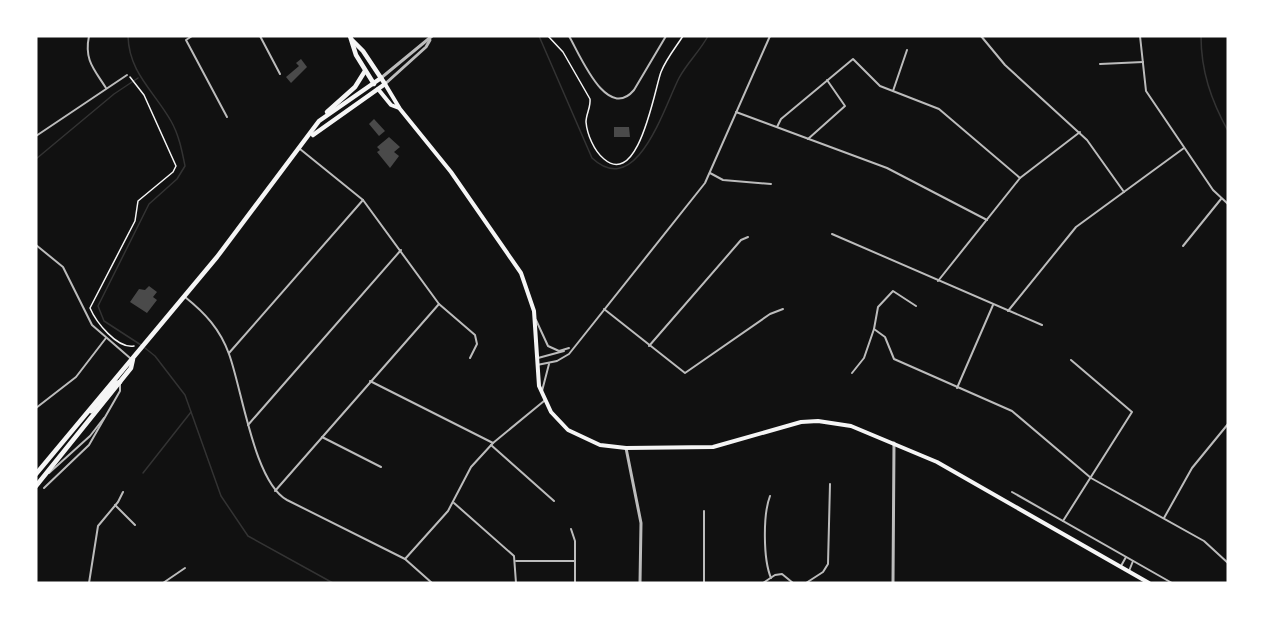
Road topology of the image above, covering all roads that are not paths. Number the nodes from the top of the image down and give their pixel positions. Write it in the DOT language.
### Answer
graph roads {
  1 [pos="89,36"];
  2 [pos="192,36"];
  3 [pos="260,36"];
  4 [pos="569,36"];
  5 [pos="666,36"];
  6 [pos="770,36"];
  7 [pos="981,36"];
  8 [pos="1140,36"];
  9 [pos="431,37"];
  10 [pos="351,38"];
  11 [pos="907,50"];
  12 [pos="1143,62"];
  13 [pos="1100,64"];
  14 [pos="365,71"];
  15 [pos="280,74"];
  16 [pos="127,75"];
  17 [pos="381,78"];
  18 [pos="827,79"];
  19 [pos="374,83"];
  20 [pos="385,84"];
  21 [pos="106,88"];
  22 [pos="378,89"];
  23 [pos="893,91"];
  24 [pos="400,109"];
  25 [pos="736,112"];
  26 [pos="226,117"];
  27 [pos="319,121"];
  28 [pos="777,128"];
  29 [pos="1080,132"];
  30 [pos="36,136"];
  31 [pos="308,139"];
  32 [pos="808,139"];
  33 [pos="1184,148"];
  34 [pos="300,149"];
  35 [pos="710,173"];
  36 [pos="1020,178"];
  37 [pos="771,184"];
  38 [pos="1124,192"];
  39 [pos="1221,198"];
  40 [pos="363,200"];
  41 [pos="1228,204"];
  42 [pos="987,220"];
  43 [pos="832,234"];
  44 [pos="748,237"];
  45 [pos="36,245"];
  46 [pos="1183,246"];
  47 [pos="402,250"];
  48 [pos="938,281"];
  49 [pos="185,297"];
  50 [pos="439,304"];
  51 [pos="994,304"];
  52 [pos="916,306"];
  53 [pos="604,309"];
  54 [pos="783,309"];
  55 [pos="1008,311"];
  56 [pos="534,312"];
  57 [pos="1042,325"];
  58 [pos="874,329"];
  59 [pos="106,338"];
  60 [pos="576,343"];
  61 [pos="649,346"];
  62 [pos="569,348"];
  63 [pos="229,353"];
  64 [pos="470,358"];
  65 [pos="536,358"];
  66 [pos="133,359"];
  67 [pos="1071,360"];
  68 [pos="551,362"];
  69 [pos="536,365"];
  70 [pos="852,373"];
  71 [pos="370,381"];
  72 [pos="120,382"];
  73 [pos="957,388"];
  74 [pos="542,394"];
  75 [pos="544,400"];
  76 [pos="36,408"];
  77 [pos="84,416"];
  78 [pos="106,416"];
  79 [pos="1228,424"];
  80 [pos="248,425"];
  81 [pos="322,437"];
  82 [pos="894,443"];
  83 [pos="492,444"];
  84 [pos="626,448"];
  85 [pos="381,467"];
  86 [pos="36,474"];
  87 [pos="45,476"];
  88 [pos="1090,478"];
  89 [pos="830,484"];
  90 [pos="36,486"];
  91 [pos="44,488"];
  92 [pos="275,491"];
  93 [pos="123,492"];
  94 [pos="1012,492"];
  95 [pos="770,496"];
  96 [pos="554,501"];
  97 [pos="453,503"];
  98 [pos="116,505"];
  99 [pos="704,511"];
  100 [pos="1164,519"];
  101 [pos="1063,521"];
  102 [pos="135,525"];
  103 [pos="571,529"];
  104 [pos="1228,556"];
  105 [pos="1126,557"];
  106 [pos="405,559"];
  107 [pos="1225,559"];
  108 [pos="516,561"];
  109 [pos="575,561"];
  110 [pos="1133,561"];
  111 [pos="1228,563"];
  112 [pos="1121,567"];
  113 [pos="184,568"];
  114 [pos="1129,571"];
  115 [pos="771,578"];
  116 [pos="89,583"];
  117 [pos="163,583"];
  118 [pos="432,583"];
  119 [pos="516,583"];
  120 [pos="575,583"];
  121 [pos="640,583"];
  122 [pos="704,583"];
  123 [pos="763,583"];
  124 [pos="793,583"];
  125 [pos="806,583"];
  126 [pos="893,583"];
  127 [pos="1149,583"];
  128 [pos="1172,583"];
  1 -- 21 [label="street"];
  2 -- 26 [label="street"];
  3 -- 15 [label="street"];
  4 -- 5 [label="street"];
  6 -- 25 [label="street"];
  7 -- 29 [label="street"];
  8 -- 12 [label="street"];
  9 -- 17 [label="street"];
  9 -- 20 [label="street"];
  10 -- 14 [label="main road"];
  10 -- 17 [label="main road"];
  11 -- 23 [label="street"];
  12 -- 13 [label="street"];
  12 -- 33 [label="street"];
  14 -- 19 [label="main road"];
  14 -- 27 [label="main road"];
  16 -- 21 [label="street"];
  17 -- 19 [label="main road"];
  17 -- 20 [label="main road"];
  18 -- 23 [label="street"];
  18 -- 28 [label="street"];
  18 -- 32 [label="street"];
  19 -- 22 [label="main road"];
  19 -- 27 [label="main road"];
  20 -- 22 [label="main road"];
  20 -- 24 [label="main road"];
  21 -- 30 [label="street"];
  22 -- 24 [label="main road"];
  22 -- 31 [label="main road"];
  23 -- 36 [label="street"];
  24 -- 56 [label="main road"];
  25 -- 28 [label="street"];
  25 -- 35 [label="street"];
  27 -- 31 [label="main road"];
  28 -- 32 [label="street"];
  29 -- 36 [label="street"];
  29 -- 38 [label="street"];
  31 -- 34 [label="main road"];
  32 -- 42 [label="street"];
  33 -- 38 [label="street"];
  33 -- 39 [label="street"];
  34 -- 40 [label="street"];
  34 -- 49 [label="main road"];
  35 -- 37 [label="street"];
  35 -- 53 [label="street"];
  36 -- 42 [label="street"];
  38 -- 55 [label="street"];
  39 -- 41 [label="street"];
  39 -- 46 [label="street"];
  40 -- 47 [label="street"];
  40 -- 63 [label="street"];
  42 -- 48 [label="street"];
  43 -- 48 [label="street"];
  44 -- 61 [label="street"];
  45 -- 59 [label="street"];
  47 -- 50 [label="street"];
  47 -- 80 [label="street"];
  48 -- 51 [label="street"];
  49 -- 63 [label="street"];
  49 -- 66 [label="main road"];
  50 -- 64 [label="street"];
  50 -- 71 [label="street"];
  51 -- 55 [label="street"];
  51 -- 73 [label="street"];
  52 -- 58 [label="street"];
  53 -- 60 [label="street"];
  53 -- 61 [label="street"];
  54 -- 61 [label="street"];
  55 -- 57 [label="street"];
  56 -- 62 [label="street"];
  56 -- 65 [label="main road"];
  58 -- 70 [label="street"];
  58 -- 73 [label="street"];
  59 -- 66 [label="street"];
  59 -- 76 [label="street"];
  60 -- 62 [label="street"];
  60 -- 68 [label="street"];
  62 -- 65 [label="street"];
  63 -- 80 [label="street"];
  65 -- 69 [label="main road"];
  66 -- 72 [label="main road"];
  66 -- 77 [label="main road"];
  67 -- 88 [label="street"];
  68 -- 69 [label="street"];
  68 -- 74 [label="street"];
  69 -- 74 [label="main road"];
  71 -- 81 [label="street"];
  71 -- 83 [label="street"];
  72 -- 77 [label="main road"];
  72 -- 78 [label="street"];
  72 -- 87 [label="main road"];
  73 -- 88 [label="street"];
  74 -- 75 [label="main road"];
  75 -- 83 [label="street"];
  75 -- 84 [label="main road"];
  77 -- 86 [label="main road"];
  78 -- 87 [label="street"];
  78 -- 91 [label="street"];
  79 -- 100 [label="street"];
  80 -- 92 [label="street"];
  81 -- 85 [label="street"];
  81 -- 92 [label="street"];
  82 -- 84 [label="main road"];
  82 -- 112 [label="main road"];
  82 -- 126 [label="street"];
  83 -- 96 [label="street"];
  83 -- 97 [label="street"];
  84 -- 121 [label="street"];
  87 -- 90 [label="main road"];
  88 -- 100 [label="street"];
  88 -- 101 [label="street"];
  89 -- 125 [label="street"];
  92 -- 106 [label="street"];
  93 -- 98 [label="street"];
  94 -- 101 [label="street"];
  95 -- 115 [label="street"];
  97 -- 106 [label="street"];
  97 -- 108 [label="street"];
  98 -- 102 [label="street"];
  98 -- 116 [label="street"];
  99 -- 122 [label="street"];
  100 -- 107 [label="street"];
  101 -- 105 [label="street"];
  103 -- 109 [label="street"];
  104 -- 107 [label="street"];
  105 -- 110 [label="street"];
  105 -- 112 [label="street"];
  106 -- 118 [label="street"];
  107 -- 111 [label="street"];
  108 -- 109 [label="street"];
  108 -- 119 [label="street"];
  109 -- 120 [label="street"];
  110 -- 114 [label="street"];
  110 -- 128 [label="street"];
  112 -- 114 [label="main road"];
  113 -- 117 [label="street"];
  114 -- 127 [label="main road"];
  115 -- 123 [label="street"];
  115 -- 124 [label="street"];
}
